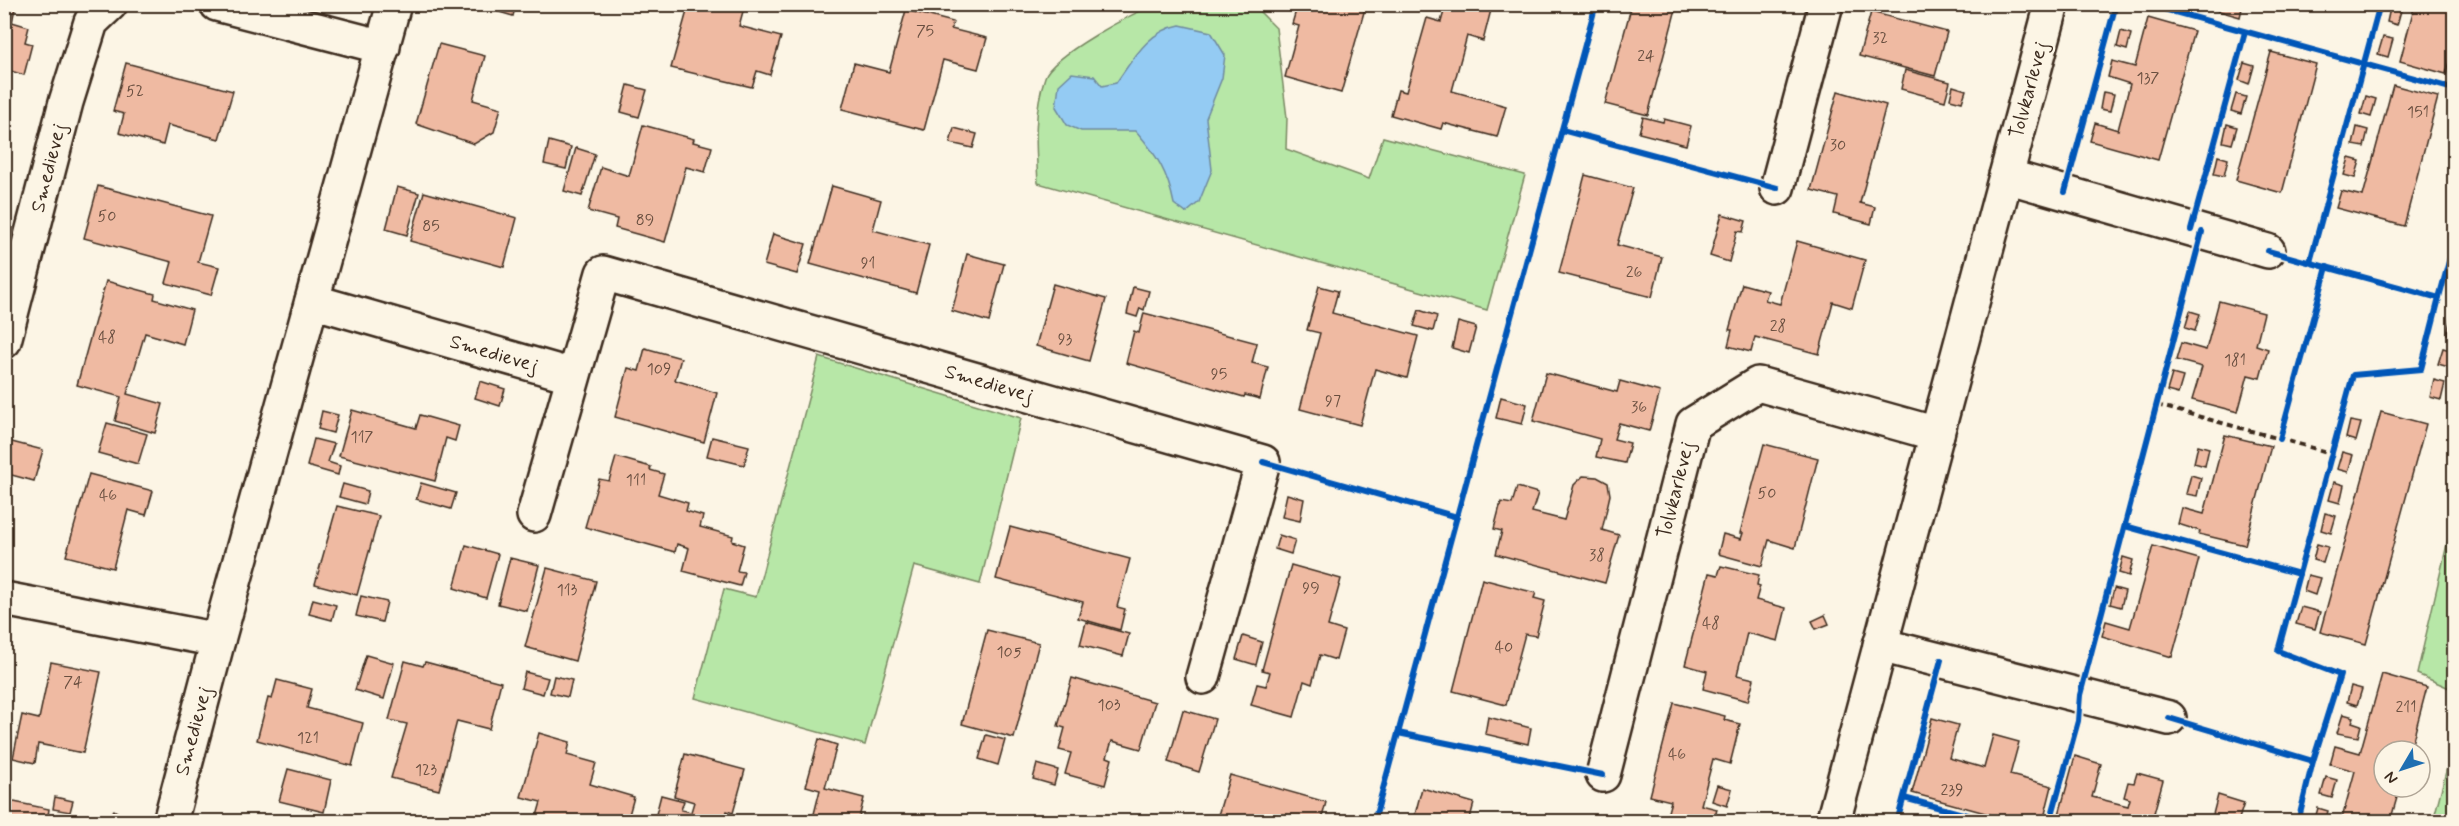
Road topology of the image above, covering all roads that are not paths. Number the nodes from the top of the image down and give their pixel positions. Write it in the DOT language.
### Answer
graph roads {
  1 [pos="110,4"];
  2 [pos="217,4"];
  3 [pos="394,4"];
  4 [pos="1826,4"];
  5 [pos="2052,4"];
  6 [pos="383,47"];
  7 [pos="2006,176"];
  8 [pos="1777,188"];
  9 [pos="2268,251"];
  10 [pos="312,301"];
  11 [pos="4,341"];
  12 [pos="573,376"];
  13 [pos="1937,434"];
  14 [pos="534,515"];
  15 [pos="4,599"];
  16 [pos="218,640"];
  17 [pos="1880,645"];
  18 [pos="1203,677"];
  19 [pos="2169,717"];
  20 [pos="1603,774"];
  21 [pos="170,822"];
  22 [pos="1833,822"];
  1 -- 11 [label="street, Smedievej"];
  2 -- 6 [label="street"];
  3 -- 6 [label="street, Smedievej"];
  4 -- 8 [label="street"];
  5 -- 7 [label="street, Tolvkarlevej"];
  6 -- 10 [label="street, Smedievej"];
  7 -- 9 [label="street"];
  7 -- 13 [label="street, Tolvkarlevej"];
  10 -- 12 [label="street, Smedievej"];
  10 -- 16 [label="street, Smedievej"];
  12 -- 14 [label="street, Smedievej"];
  12 -- 18 [label="street, Smedievej"];
  13 -- 17 [label="street, Tolvkarlevej"];
  13 -- 20 [label="street, Tolvkarlevej"];
  15 -- 16 [label="street"];
  16 -- 21 [label="street, Smedievej"];
  17 -- 19 [label="street"];
  17 -- 22 [label="street, Tolvkarlevej"];
}
